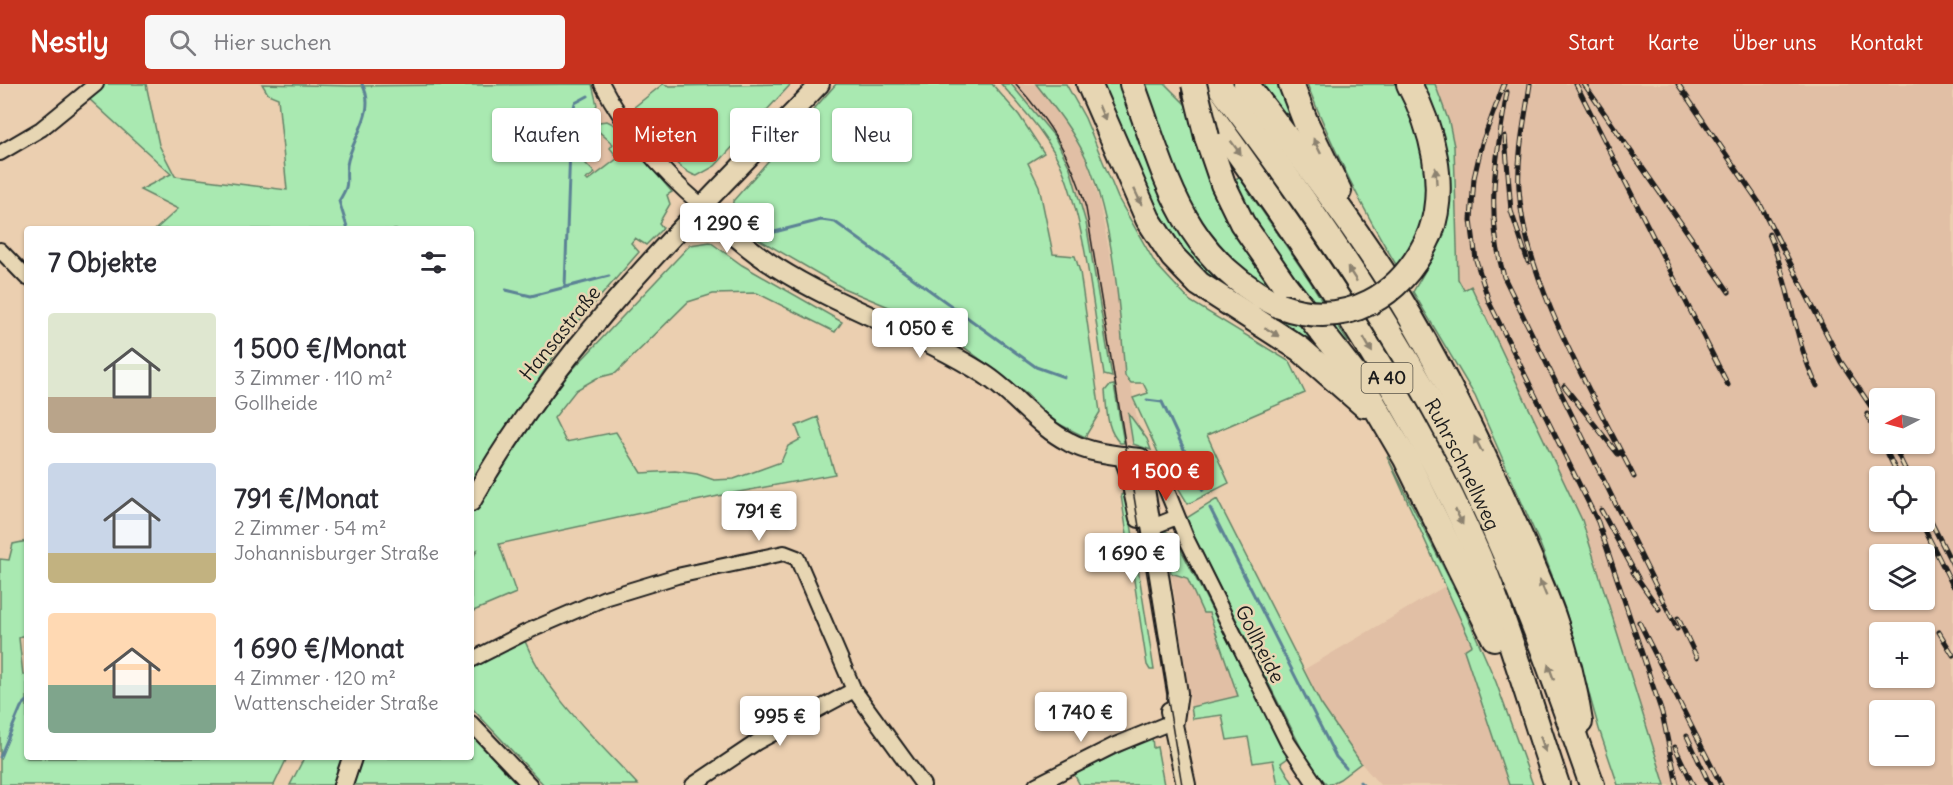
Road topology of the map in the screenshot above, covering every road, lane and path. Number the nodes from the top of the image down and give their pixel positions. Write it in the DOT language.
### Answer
graph roads {
  1 [pos="96,84"];
  2 [pos="602,84"];
  3 [pos="820,84"];
  4 [pos="1089,84"];
  5 [pos="1132,84"];
  6 [pos="1189,84"];
  7 [pos="1194,84"];
  8 [pos="1218,84"];
  9 [pos="1246,84"];
  10 [pos="1291,84"];
  11 [pos="1409,84"];
  12 [pos="0,153"];
  13 [pos="702,206"];
  14 [pos="1359,237"];
  15 [pos="0,250"];
  16 [pos="24,275"];
  17 [pos="1383,423"];
  18 [pos="1131,457"];
  19 [pos="474,497"];
  20 [pos="1177,517"];
  21 [pos="1152,527"];
  22 [pos="474,658"];
  23 [pos="854,690"];
  24 [pos="1529,703"];
  25 [pos="1174,721"];
  26 [pos="474,726"];
  27 [pos="351,760"];
  28 [pos="1589,776"];
  29 [pos="343,785"];
  30 [pos="530,785"];
  31 [pos="693,785"];
  32 [pos="923,785"];
  33 [pos="1036,785"];
  34 [pos="1186,785"];
  35 [pos="1316,785"];
  36 [pos="1557,785"];
  1 -- 12 [label="street"];
  2 -- 13 [label="street"];
  3 -- 13 [label="main road, Hansastraße"];
  4 -- 17 [label="highway, one-way"];
  5 -- 11 [label="highway, one-way, bridge"];
  6 -- 24 [label="highway, Ruhrschnellweg / A 40, one-way"];
  7 -- 17 [label="highway, bridge"];
  28 -- 8 [label="highway, Ruhrschnellweg / A 40, one-way"];
  9 -- 14 [label="highway"];
  14 -- 10 [label="highway, one-way"];
  13 -- 18 [label="main road"];
  13 -- 19 [label="main road, Hansastraße"];
  28 -- 14 [label="highway, one-way"];
  15 -- 16 [label="street"];
  17 -- 24 [label="highway"];
  18 -- 20 [label="street, Gollheide"];
  18 -- 21 [label="main road"];
  18 -- 25 [label="main road"];
  20 -- 21 [label="street"];
  20 -- 35 [label="street, Gollheide"];
  21 -- 25 [label="main road"];
  22 -- 23 [label="street"];
  23 -- 31 [label="street"];
  23 -- 32 [label="street"];
  24 -- 36 [label="highway, Ruhrschnellweg / A 40, one-way"];
  25 -- 33 [label="street"];
  25 -- 34 [label="main road"];
  26 -- 30 [label="street"];
  27 -- 29 [label="main road"];
}
